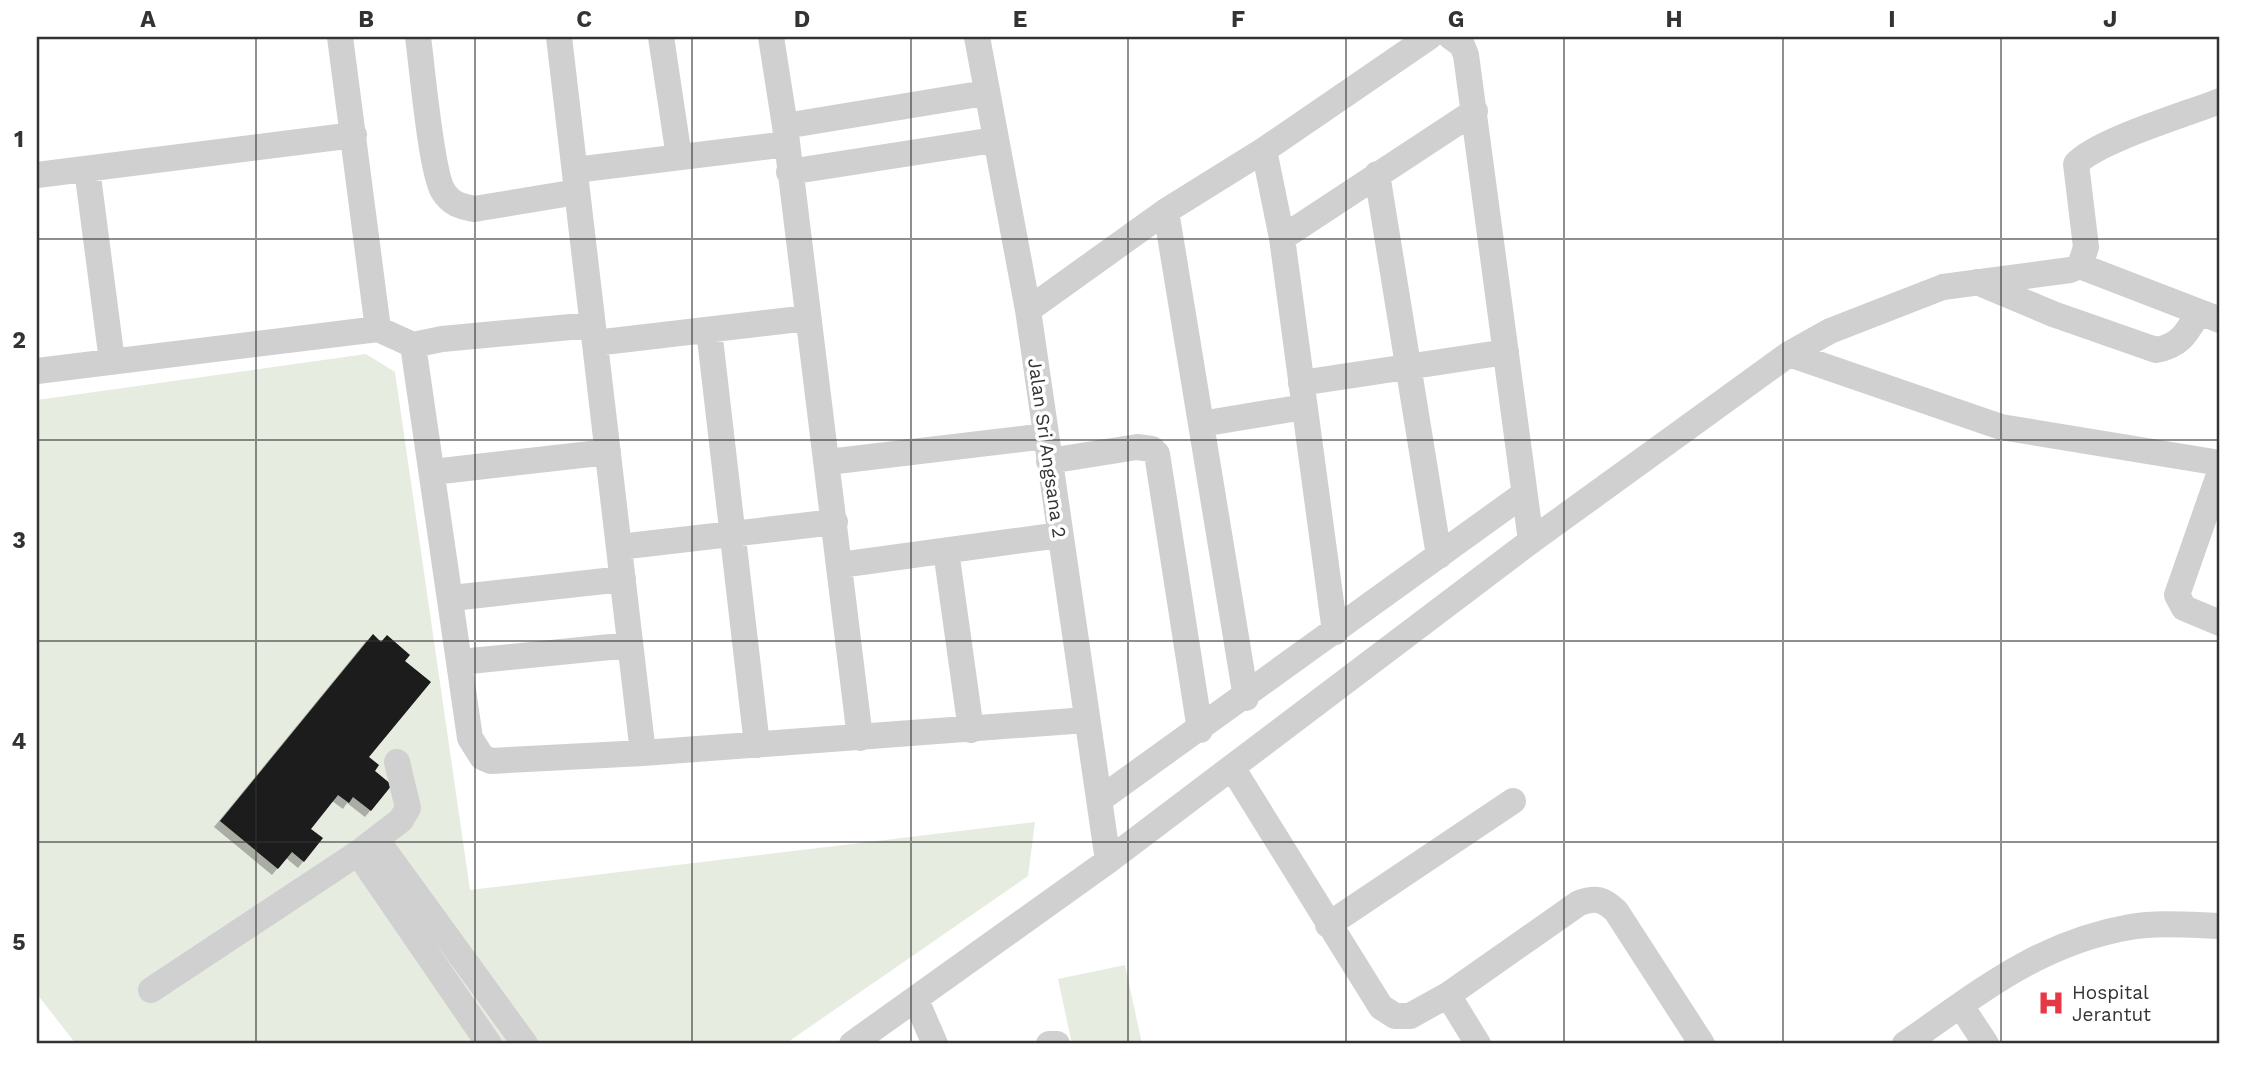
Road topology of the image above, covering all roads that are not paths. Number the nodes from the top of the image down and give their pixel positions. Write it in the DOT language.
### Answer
graph roads {
  1 [pos="341,37"];
  2 [pos="418,37"];
  3 [pos="559,37"];
  4 [pos="661,37"];
  5 [pos="771,37"];
  6 [pos="976,37"];
  7 [pos="1429,37"];
  8 [pos="1451,37"];
  9 [pos="985,93"];
  10 [pos="2220,101"];
  11 [pos="1475,111"];
  12 [pos="354,135"];
  13 [pos="786,135"];
  14 [pos="994,141"];
  15 [pos="1264,150"];
  16 [pos="679,157"];
  17 [pos="87,169"];
  18 [pos="789,172"];
  19 [pos="1377,174"];
  20 [pos="37,175"];
  21 [pos="576,181"];
  22 [pos="1166,211"];
  23 [pos="1282,238"];
  24 [pos="2080,266"];
  25 [pos="1974,281"];
  26 [pos="1028,310"];
  27 [pos="2210,316"];
  28 [pos="808,318"];
  29 [pos="377,329"];
  30 [pos="709,330"];
  31 [pos="594,334"];
  32 [pos="413,345"];
  33 [pos="1506,352"];
  34 [pos="1789,355"];
  35 [pos="112,361"];
  36 [pos="1407,367"];
  37 [pos="37,371"];
  38 [pos="1303,395"];
  39 [pos="1201,424"];
  40 [pos="1048,448"];
  41 [pos="608,452"];
  42 [pos="828,462"];
  43 [pos="2220,463"];
  44 [pos="433,472"];
  45 [pos="2220,472"];
  46 [pos="1524,494"];
  47 [pos="835,522"];
  48 [pos="733,534"];
  49 [pos="1060,536"];
  50 [pos="1531,541"];
  51 [pos="619,547"];
  52 [pos="946,551"];
  53 [pos="1439,556"];
  54 [pos="840,565"];
  55 [pos="622,579"];
  56 [pos="452,598"];
  57 [pos="2220,623"];
  58 [pos="1335,632"];
  59 [pos="631,645"];
  60 [pos="460,662"];
  61 [pos="1246,698"];
  62 [pos="1086,720"];
  63 [pos="971,730"];
  64 [pos="1200,730"];
  65 [pos="860,738"];
  66 [pos="757,745"];
  67 [pos="643,753"];
  68 [pos="397,762"];
  69 [pos="1233,769"];
  70 [pos="1099,800"];
  71 [pos="1513,801"];
  72 [pos="367,846"];
  73 [pos="1108,861"];
  74 [pos="1328,925"];
  75 [pos="2220,926"];
  76 [pos="151,990"];
  77 [pos="1448,995"];
  78 [pos="916,1000"];
  79 [pos="1961,1006"];
  80 [pos="1973,1039"];
  81 [pos="489,1044"];
  82 [pos="525,1044"];
  83 [pos="852,1044"];
  84 [pos="935,1044"];
  85 [pos="1049,1044"];
  86 [pos="1057,1044"];
  87 [pos="1478,1044"];
  88 [pos="1702,1044"];
  89 [pos="1905,1044"];
  1 -- 12 [label="street"];
  2 -- 21 [label="street"];
  3 -- 21 [label="street"];
  4 -- 16 [label="street"];
  5 -- 13 [label="street"];
  6 -- 9 [label="street, Jalan Sri Angsana 2"];
  7 -- 15 [label="street"];
  8 -- 11 [label="street"];
  9 -- 13 [label="street"];
  9 -- 14 [label="street, Jalan Sri Angsana 2"];
  10 -- 24 [label="street"];
  11 -- 19 [label="street"];
  11 -- 33 [label="street"];
  12 -- 17 [label="street"];
  12 -- 29 [label="street"];
  13 -- 16 [label="street"];
  13 -- 18 [label="street"];
  14 -- 18 [label="street"];
  14 -- 26 [label="street, Jalan Sri Angsana 2"];
  15 -- 22 [label="street"];
  15 -- 23 [label="street"];
  16 -- 21 [label="street"];
  17 -- 20 [label="street"];
  17 -- 35 [label="street"];
  18 -- 28 [label="street"];
  19 -- 23 [label="street"];
  19 -- 36 [label="street"];
  21 -- 31 [label="street"];
  22 -- 26 [label="street"];
  22 -- 39 [label="street"];
  23 -- 38 [label="street"];
  24 -- 25 [label="street"];
  24 -- 27 [label="street"];
  25 -- 27 [label="street"];
  25 -- 34 [label="street"];
  26 -- 40 [label="street, Jalan Sri Angsana 2"];
  28 -- 30 [label="street"];
  28 -- 42 [label="street"];
  29 -- 32 [label="street"];
  29 -- 35 [label="street"];
  30 -- 31 [label="street"];
  30 -- 48 [label="street"];
  31 -- 32 [label="street"];
  31 -- 41 [label="street"];
  32 -- 44 [label="street"];
  33 -- 36 [label="street"];
  33 -- 46 [label="street"];
  34 -- 43 [label="street"];
  34 -- 50 [label="street"];
  35 -- 37 [label="street"];
  36 -- 38 [label="street"];
  36 -- 53 [label="street"];
  38 -- 39 [label="street"];
  38 -- 58 [label="street"];
  39 -- 61 [label="street"];
  40 -- 42 [label="street"];
  40 -- 49 [label="street, Jalan Sri Angsana 2"];
  40 -- 64 [label="street"];
  41 -- 44 [label="street"];
  41 -- 51 [label="street"];
  42 -- 47 [label="street"];
  44 -- 56 [label="street"];
  45 -- 57 [label="street"];
  46 -- 50 [label="street"];
  46 -- 53 [label="street"];
  47 -- 48 [label="street"];
  47 -- 54 [label="street"];
  48 -- 51 [label="street"];
  48 -- 66 [label="street"];
  49 -- 52 [label="street"];
  49 -- 62 [label="street, Jalan Sri Angsana 2"];
  50 -- 69 [label="street"];
  51 -- 55 [label="street"];
  52 -- 54 [label="street"];
  52 -- 63 [label="street"];
  53 -- 58 [label="street"];
  54 -- 65 [label="street"];
  55 -- 56 [label="street"];
  55 -- 59 [label="street"];
  56 -- 60 [label="street"];
  58 -- 61 [label="street"];
  59 -- 60 [label="street"];
  59 -- 67 [label="street"];
  60 -- 67 [label="street"];
  61 -- 64 [label="street"];
  62 -- 63 [label="street"];
  62 -- 70 [label="street, Jalan Sri Angsana 2"];
  63 -- 65 [label="street"];
  64 -- 70 [label="street"];
  65 -- 66 [label="street"];
  66 -- 67 [label="street"];
  68 -- 72 [label="street"];
  69 -- 73 [label="street"];
  69 -- 74 [label="street"];
  70 -- 73 [label="street, Jalan Sri Angsana 2"];
  71 -- 74 [label="street"];
  72 -- 76 [label="street"];
  72 -- 81 [label="street"];
  72 -- 82 [label="street"];
  73 -- 78 [label="street"];
  74 -- 77 [label="street"];
  75 -- 79 [label="street"];
  77 -- 87 [label="street"];
  77 -- 88 [label="street"];
  78 -- 83 [label="street"];
  78 -- 84 [label="street"];
  79 -- 80 [label="street"];
  79 -- 89 [label="street"];
  85 -- 86 [label="street"];
}
